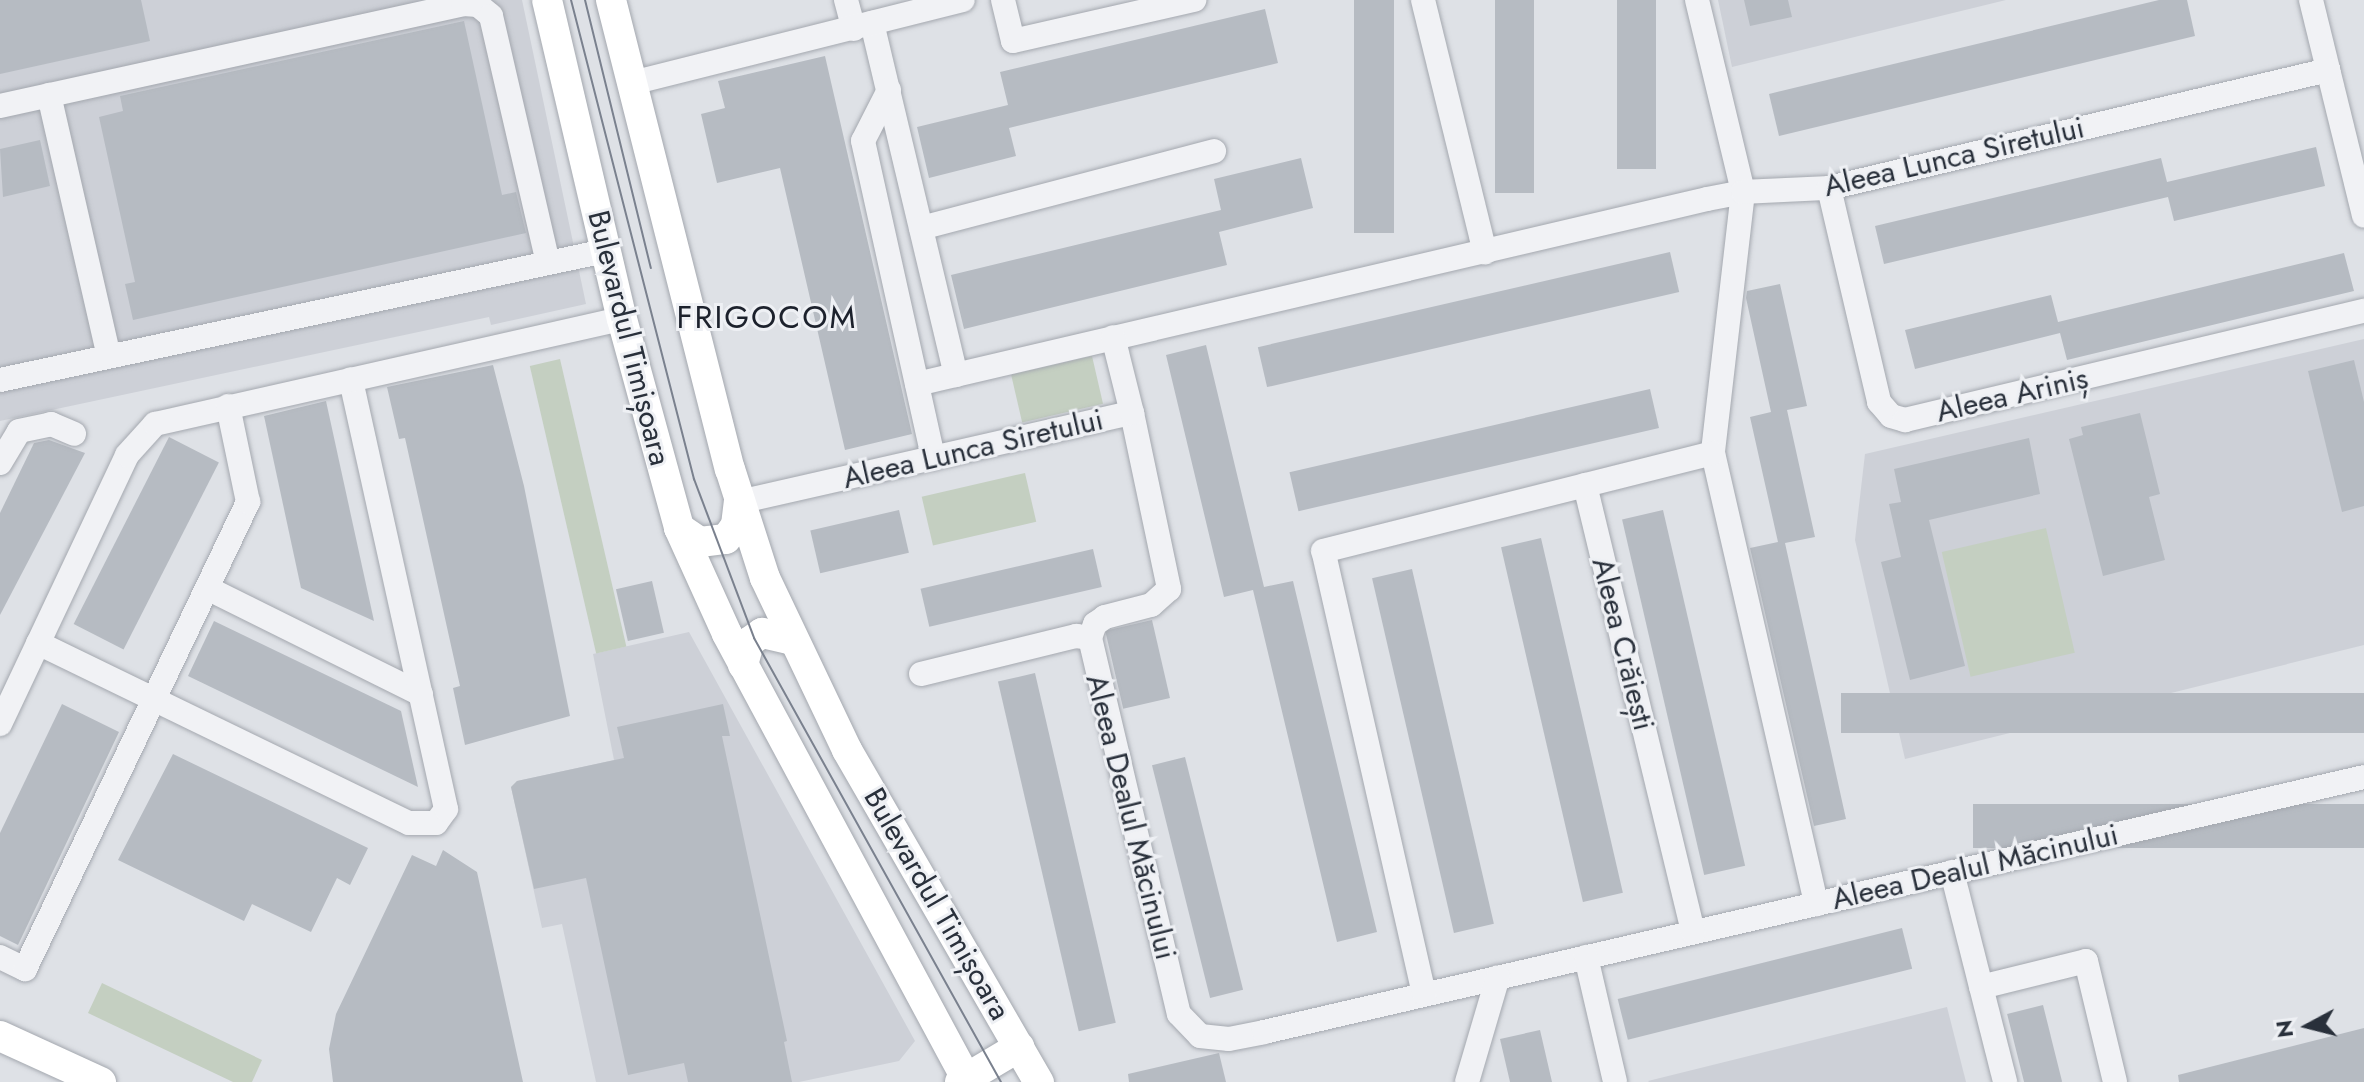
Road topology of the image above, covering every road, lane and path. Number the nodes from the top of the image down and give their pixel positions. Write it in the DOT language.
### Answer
graph roads {
  1 [pos="547,0"];
  2 [pos="611,0"];
  3 [pos="846,0"];
  4 [pos="962,0"];
  5 [pos="1003,0"];
  6 [pos="1194,0"];
  7 [pos="1423,0"];
  8 [pos="1697,0"];
  9 [pos="2311,0"];
  10 [pos="863,26"];
  11 [pos="2328,70"];
  12 [pos="632,83"];
  13 [pos="889,90"];
  14 [pos="49,95"];
  15 [pos="0,106"];
  16 [pos="1214,151"];
  17 [pos="1829,188"];
  18 [pos="1743,192"];
  19 [pos="2364,216"];
  20 [pos="921,228"];
  21 [pos="605,251"];
  22 [pos="1485,252"];
  23 [pos="548,263"];
  24 [pos="2364,311"];
  25 [pos="622,319"];
  26 [pos="1113,337"];
  27 [pos="109,356"];
  28 [pos="956,375"];
  29 [pos="351,379"];
  30 [pos="0,380"];
  31 [pos="917,384"];
  32 [pos="228,406"];
  33 [pos="1132,413"];
  34 [pos="74,434"];
  35 [pos="1713,453"];
  36 [pos="933,458"];
  37 [pos="0,463"];
  38 [pos="1585,485"];
  39 [pos="739,502"];
  40 [pos="679,528"];
  41 [pos="207,588"];
  42 [pos="1090,638"];
  43 [pos="793,640"];
  44 [pos="38,643"];
  45 [pos="743,665"];
  46 [pos="921,674"];
  47 [pos="421,694"];
  48 [pos="153,700"];
  49 [pos="0,724"];
  50 [pos="2364,777"];
  51 [pos="1952,872"];
  52 [pos="1816,904"];
  53 [pos="1693,932"];
  54 [pos="0,957"];
  55 [pos="1586,957"];
  56 [pos="1498,977"];
  57 [pos="1981,987"];
  58 [pos="1424,994"];
  59 [pos="0,1036"];
  60 [pos="1019,1047"];
  61 [pos="965,1081"];
  62 [pos="101,1082"];
  63 [pos="1039,1082"];
  64 [pos="1467,1082"];
  65 [pos="1615,1082"];
  66 [pos="2005,1082"];
  67 [pos="2115,1082"];
  1 -- 21 [label="main road, Bulevardul Timișoara"];
  2 -- 12 [label="main road, Bulevardul Timișoara"];
  3 -- 10 [label="street"];
  4 -- 10 [label="street"];
  5 -- 6 [label="street"];
  7 -- 22 [label="street"];
  8 -- 18 [label="street"];
  9 -- 11 [label="street"];
  10 -- 12 [label="street"];
  10 -- 13 [label="street"];
  11 -- 17 [label="street, Aleea Lunca Siretului"];
  11 -- 19 [label="street"];
  12 -- 39 [label="main road, Bulevardul Timișoara"];
  13 -- 20 [label="street"];
  13 -- 31 [label="street"];
  14 -- 15 [label="street"];
  14 -- 23 [label="street"];
  14 -- 27 [label="street"];
  16 -- 20 [label="street"];
  17 -- 18 [label="street, Aleea Lunca Siretului"];
  17 -- 24 [label="street, Aleea Ariniș"];
  18 -- 22 [label="street, Aleea Lunca Siretului"];
  18 -- 35 [label="street"];
  20 -- 28 [label="street"];
  21 -- 23 [label="street"];
  21 -- 25 [label="main road, Bulevardul Timișoara"];
  22 -- 26 [label="street, Aleea Lunca Siretului"];
  23 -- 27 [label="street"];
  25 -- 29 [label="street"];
  25 -- 40 [label="main road, Bulevardul Timișoara"];
  26 -- 28 [label="street, Aleea Lunca Siretului"];
  26 -- 33 [label="street, Aleea Lunca Siretului"];
  27 -- 30 [label="street"];
  28 -- 31 [label="street, Aleea Lunca Siretului"];
  29 -- 32 [label="street"];
  29 -- 47 [label="street"];
  31 -- 36 [label="street"];
  32 -- 41 [label="street"];
  32 -- 44 [label="street"];
  33 -- 36 [label="street, Aleea Lunca Siretului"];
  33 -- 42 [label="street, Aleea Dealul Măcinului"];
  34 -- 37 [label="street"];
  35 -- 38 [label="street"];
  35 -- 52 [label="street"];
  36 -- 39 [label="street, Aleea Lunca Siretului"];
  38 -- 53 [label="street, Aleea Crăiești"];
  38 -- 58 [label="street"];
  39 -- 40 [label="main road"];
  39 -- 43 [label="main road, Bulevardul Timișoara"];
  40 -- 45 [label="main road, Bulevardul Timișoara"];
  41 -- 47 [label="street"];
  41 -- 48 [label="street"];
  42 -- 46 [label="street"];
  42 -- 58 [label="street, Aleea Dealul Măcinului"];
  43 -- 45 [label="main road"];
  43 -- 60 [label="main road, Bulevardul Timișoara"];
  44 -- 48 [label="street"];
  44 -- 49 [label="street"];
  45 -- 61 [label="main road, Bulevardul Timișoara"];
  47 -- 48 [label="street"];
  48 -- 54 [label="street"];
  50 -- 51 [label="street, Aleea Dealul Măcinului"];
  51 -- 52 [label="street, Aleea Dealul Măcinului"];
  51 -- 57 [label="street"];
  52 -- 53 [label="street, Aleea Dealul Măcinului"];
  53 -- 55 [label="street, Aleea Dealul Măcinului"];
  55 -- 56 [label="street, Aleea Dealul Măcinului"];
  55 -- 65 [label="street"];
  56 -- 58 [label="street, Aleea Dealul Măcinului"];
  56 -- 64 [label="street"];
  57 -- 66 [label="street"];
  57 -- 67 [label="street"];
  59 -- 62 [label="main road"];
  60 -- 61 [label="main road"];
  60 -- 63 [label="main road, Bulevardul Timișoara"];
}
